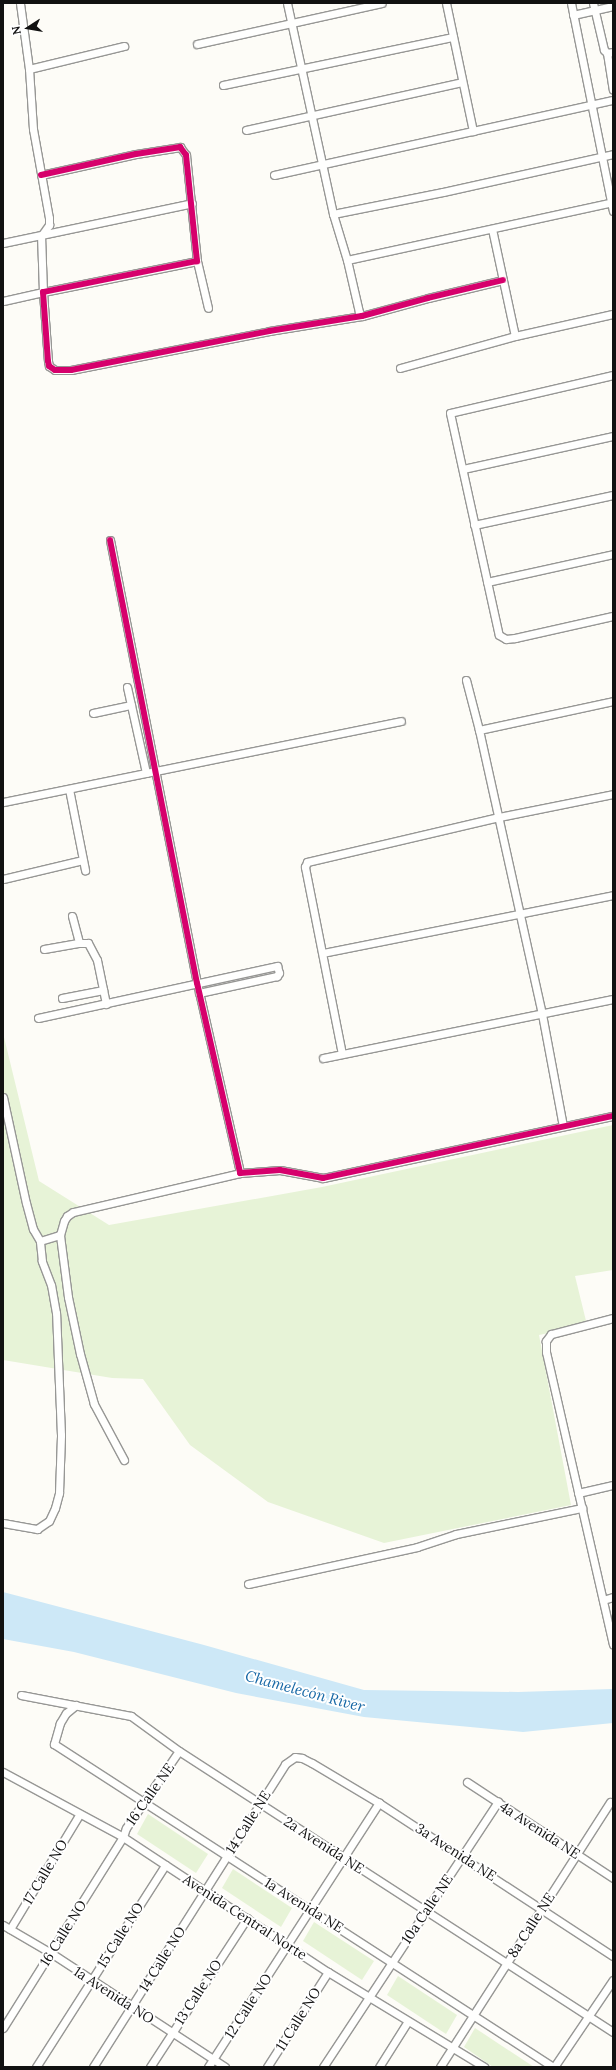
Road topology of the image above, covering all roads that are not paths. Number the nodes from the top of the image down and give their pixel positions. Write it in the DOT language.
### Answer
graph roads {
  1 [pos="20,3"];
  2 [pos="287,3"];
  3 [pos="382,3"];
  4 [pos="446,3"];
  5 [pos="571,3"];
  6 [pos="613,6"];
  7 [pos="594,7"];
  8 [pos="573,15"];
  9 [pos="292,23"];
  10 [pos="453,37"];
  11 [pos="197,44"];
  12 [pos="124,46"];
  13 [pos="610,52"];
  14 [pos="29,69"];
  15 [pos="302,70"];
  16 [pos="462,82"];
  17 [pos="223,85"];
  18 [pos="613,90"];
  19 [pos="613,100"];
  20 [pos="592,105"];
  21 [pos="312,116"];
  22 [pos="246,130"];
  23 [pos="473,131"];
  24 [pos="613,154"];
  25 [pos="603,156"];
  26 [pos="322,164"];
  27 [pos="41,175"];
  28 [pos="274,175"];
  29 [pos="192,203"];
  30 [pos="612,203"];
  31 [pos="613,211"];
  32 [pos="333,214"];
  33 [pos="492,229"];
  34 [pos="40,236"];
  35 [pos="3,243"];
  36 [pos="347,260"];
  37 [pos="197,261"];
  38 [pos="503,280"];
  39 [pos="43,292"];
  40 [pos="3,300"];
  41 [pos="208,308"];
  42 [pos="613,314"];
  43 [pos="362,316"];
  44 [pos="515,336"];
  45 [pos="400,368"];
  46 [pos="613,375"];
  47 [pos="613,436"];
  48 [pos="463,469"];
  49 [pos="613,495"];
  50 [pos="474,525"];
  51 [pos="110,540"];
  52 [pos="613,554"];
  53 [pos="487,582"];
  54 [pos="613,616"];
  55 [pos="466,680"];
  56 [pos="127,687"];
  57 [pos="613,701"];
  58 [pos="131,705"];
  59 [pos="93,713"];
  60 [pos="401,720"];
  61 [pos="479,730"];
  62 [pos="154,771"];
  63 [pos="146,773"];
  64 [pos="69,789"];
  65 [pos="613,794"];
  66 [pos="3,802"];
  67 [pos="499,817"];
  68 [pos="83,860"];
  69 [pos="85,870"];
  70 [pos="3,879"];
  71 [pos="613,895"];
  72 [pos="520,914"];
  73 [pos="72,916"];
  74 [pos="79,943"];
  75 [pos="44,949"];
  76 [pos="323,953"];
  77 [pos="197,983"];
  78 [pos="103,990"];
  79 [pos="199,993"];
  80 [pos="62,998"];
  81 [pos="613,999"];
  82 [pos="106,1004"];
  83 [pos="542,1014"];
  84 [pos="38,1018"];
  85 [pos="342,1054"];
  86 [pos="323,1058"];
  87 [pos="3,1097"];
  88 [pos="613,1116"];
  89 [pos="563,1126"];
  90 [pos="240,1173"];
  91 [pos="60,1234"];
  92 [pos="40,1241"];
  93 [pos="613,1318"];
  94 [pos="124,1460"];
  95 [pos="613,1486"];
  96 [pos="578,1493"];
  97 [pos="582,1508"];
  98 [pos="3,1523"];
  99 [pos="248,1584"];
  100 [pos="613,1597"];
  101 [pos="603,1600"];
  102 [pos="613,1644"];
  103 [pos="21,1695"];
  104 [pos="76,1705"];
  105 [pos="179,1752"];
  106 [pos="295,1757"];
  107 [pos="4,1775"];
  108 [pos="467,1782"];
  109 [pos="144,1800"];
  110 [pos="498,1802"];
  111 [pos="610,1802"];
  112 [pos="379,1803"];
  113 [pos="260,1804"];
  114 [pos="79,1815"];
  115 [pos="122,1837"];
  116 [pos="577,1854"];
  117 [pos="226,1856"];
  118 [pos="462,1856"];
  119 [pos="344,1859"];
  120 [pos="165,1864"];
  121 [pos="613,1878"];
  122 [pos="204,1891"];
  123 [pos="542,1908"];
  124 [pos="311,1909"];
  125 [pos="426,1910"];
  126 [pos="247,1918"];
  127 [pos="3,1925"];
  128 [pos="10,1929"];
  129 [pos="288,1945"];
  130 [pos="50,1953"];
  131 [pos="613,1956"];
  132 [pos="392,1961"];
  133 [pos="507,1963"];
  134 [pos="328,1972"];
  135 [pos="613,1980"];
  136 [pos="91,1981"];
  137 [pos="369,1996"];
  138 [pos="131,2007"];
  139 [pos="473,2016"];
  140 [pos="588,2016"];
  141 [pos="408,2021"];
  142 [pos="3,2028"];
  143 [pos="171,2032"];
  144 [pos="613,2032"];
  145 [pos="453,2048"];
  146 [pos="213,2059"];
  147 [pos="36,2067"];
  148 [pos="93,2067"];
  149 [pos="150,2067"];
  150 [pos="208,2067"];
  151 [pos="225,2067"];
  152 [pos="267,2067"];
  153 [pos="323,2067"];
  154 [pos="379,2067"];
  155 [pos="440,2067"];
  156 [pos="484,2067"];
  157 [pos="554,2067"];
  1 -- 14 [label="street"];
  2 -- 9 [label="street"];
  3 -- 9 [label="street"];
  4 -- 10 [label="street"];
  5 -- 8 [label="street"];
  6 -- 7 [label="street"];
  7 -- 8 [label="street"];
  7 -- 13 [label="street"];
  8 -- 20 [label="street"];
  9 -- 11 [label="street"];
  9 -- 15 [label="street"];
  10 -- 15 [label="street"];
  10 -- 16 [label="street"];
  12 -- 14 [label="street"];
  13 -- 18 [label="street"];
  14 -- 27 [label="street"];
  15 -- 17 [label="street"];
  15 -- 21 [label="street"];
  16 -- 21 [label="street"];
  16 -- 23 [label="street"];
  19 -- 20 [label="street"];
  20 -- 23 [label="street"];
  20 -- 25 [label="street"];
  21 -- 22 [label="street"];
  21 -- 26 [label="street"];
  23 -- 26 [label="street"];
  24 -- 25 [label="street"];
  25 -- 30 [label="street"];
  25 -- 32 [label="street"];
  26 -- 28 [label="street"];
  26 -- 32 [label="street"];
  27 -- 29 [label="street"];
  27 -- 34 [label="street"];
  29 -- 34 [label="street"];
  29 -- 37 [label="street"];
  30 -- 31 [label="street"];
  30 -- 33 [label="street"];
  32 -- 36 [label="street"];
  33 -- 36 [label="street"];
  33 -- 38 [label="street"];
  34 -- 35 [label="street"];
  34 -- 39 [label="street"];
  36 -- 43 [label="street"];
  37 -- 39 [label="street"];
  37 -- 41 [label="street"];
  38 -- 43 [label="street"];
  38 -- 44 [label="street"];
  39 -- 40 [label="street"];
  39 -- 43 [label="street"];
  42 -- 44 [label="street"];
  44 -- 45 [label="street"];
  46 -- 48 [label="street"];
  47 -- 48 [label="street"];
  48 -- 50 [label="street"];
  49 -- 50 [label="street"];
  50 -- 53 [label="street"];
  51 -- 62 [label="street"];
  52 -- 53 [label="street"];
  53 -- 54 [label="street"];
  55 -- 61 [label="street"];
  56 -- 58 [label="street"];
  57 -- 61 [label="street"];
  58 -- 59 [label="street"];
  58 -- 63 [label="street"];
  60 -- 62 [label="street"];
  61 -- 67 [label="street"];
  62 -- 63 [label="street"];
  62 -- 77 [label="street"];
  63 -- 64 [label="street"];
  64 -- 66 [label="street"];
  64 -- 68 [label="street"];
  65 -- 67 [label="street"];
  67 -- 72 [label="street"];
  67 -- 76 [label="street"];
  68 -- 69 [label="street"];
  68 -- 70 [label="street"];
  71 -- 72 [label="street"];
  72 -- 76 [label="street"];
  72 -- 83 [label="street"];
  73 -- 74 [label="street"];
  74 -- 75 [label="street"];
  74 -- 78 [label="street"];
  76 -- 85 [label="street"];
  77 -- 79 [label="street"];
  77 -- 79 [label="street"];
  77 -- 82 [label="street"];
  78 -- 80 [label="street"];
  78 -- 82 [label="street"];
  79 -- 90 [label="street"];
  81 -- 83 [label="street"];
  82 -- 84 [label="street"];
  83 -- 85 [label="street"];
  83 -- 89 [label="street"];
  85 -- 86 [label="street"];
  87 -- 92 [label="street"];
  88 -- 89 [label="street"];
  89 -- 90 [label="street"];
  90 -- 91 [label="street"];
  91 -- 92 [label="street"];
  91 -- 94 [label="street"];
  92 -- 98 [label="street"];
  93 -- 96 [label="street"];
  95 -- 96 [label="street"];
  96 -- 97 [label="street"];
  97 -- 99 [label="street"];
  97 -- 101 [label="street"];
  100 -- 101 [label="street"];
  101 -- 102 [label="street"];
  103 -- 104 [label="street, 2a Avenida NE"];
  104 -- 105 [label="street, 2a Avenida NE"];
  104 -- 109 [label="street, 1a Avenida NE"];
  105 -- 109 [label="street, 16 Calle NE"];
  105 -- 113 [label="street, 2a Avenida NE"];
  106 -- 112 [label="street, 3a Avenida NE"];
  106 -- 113 [label="street, 14 Calle NE"];
  107 -- 114 [label="street, Avenida Central Norte"];
  108 -- 110 [label="street, 4a Avenida NE"];
  109 -- 115 [label="street, 16 Calle NE"];
  109 -- 117 [label="street, 1a Avenida NE"];
  110 -- 116 [label="street, 4a Avenida NE"];
  110 -- 118 [label="street, 10a Calle NE"];
  111 -- 116 [label="street, 8a Calle NE"];
  112 -- 118 [label="street, 3a Avenida NE"];
  112 -- 119 [label="street, 12 Calle NO"];
  113 -- 117 [label="street, 14 Calle NE"];
  113 -- 119 [label="street, 2a Avenida NE"];
  114 -- 115 [label="street, Avenida Central Norte"];
  114 -- 128 [label="street, 17 Calle NO"];
  115 -- 120 [label="street, Avenida Central Norte"];
  115 -- 130 [label="street, 16 Calle NO"];
  116 -- 121 [label="street, 4a Avenida NE"];
  116 -- 123 [label="street, 8a Calle NE"];
  117 -- 122 [label="street, 14 Calle NE"];
  117 -- 124 [label="street, 1a Avenida NE"];
  118 -- 123 [label="street, 3a Avenida NE"];
  118 -- 125 [label="street, 10a Calle NE"];
  119 -- 124 [label="street, 12 Calle NO"];
  119 -- 125 [label="street, 2a Avenida NE"];
  120 -- 122 [label="street, Avenida Central Norte"];
  120 -- 136 [label="street, 15 Calle NO"];
  122 -- 126 [label="street, Avenida Central Norte"];
  122 -- 138 [label="street, 14 Calle NO"];
  123 -- 131 [label="street, 3a Avenida NE"];
  123 -- 133 [label="street, 8a Calle NE"];
  124 -- 129 [label="street, 12 Calle NO"];
  124 -- 132 [label="street, 1a Avenida NE"];
  125 -- 132 [label="street, 10a Calle NE"];
  125 -- 133 [label="street, 2a Avenida NE"];
  126 -- 129 [label="street, Avenida Central Norte"];
  126 -- 143 [label="street, 13 Calle NO"];
  127 -- 128 [label="street, 1a Avenida NO"];
  128 -- 130 [label="street, 1a Avenida NO"];
  129 -- 134 [label="street, Avenida Central Norte"];
  129 -- 146 [label="street, 12 Calle NO"];
  130 -- 136 [label="street, 1a Avenida NO"];
  130 -- 142 [label="street, 16 Calle NO"];
  132 -- 137 [label="street, 10a Calle NE"];
  132 -- 139 [label="street, 1a Avenida NE"];
  133 -- 139 [label="street, 8a Calle NE"];
  133 -- 140 [label="street, 2a Avenida NE"];
  134 -- 137 [label="street, Avenida Central Norte"];
  134 -- 152 [label="street, 11 Calle NO"];
  135 -- 140 [label="street"];
  136 -- 138 [label="street, 1a Avenida NO"];
  136 -- 147 [label="street, 15 Calle NO"];
  137 -- 141 [label="street, Avenida Central Norte"];
  137 -- 153 [label="street, 10a Calle NE"];
  138 -- 143 [label="street, 1a Avenida NO"];
  138 -- 148 [label="street, 14 Calle NO"];
  139 -- 145 [label="street, 8a Calle NE"];
  139 -- 157 [label="street, 1a Avenida NE"];
  140 -- 144 [label="street, 2a Avenida NE"];
  140 -- 157 [label="street"];
  141 -- 145 [label="street, Avenida Central Norte"];
  141 -- 154 [label="street"];
  143 -- 146 [label="street, 1a Avenida NO"];
  143 -- 149 [label="street, 13 Calle NO"];
  145 -- 155 [label="street, 8a Calle NE"];
  145 -- 156 [label="street, Avenida Central Norte"];
  146 -- 150 [label="street, 12 Calle NO"];
  146 -- 151 [label="street, 1a Avenida NO"];
}
